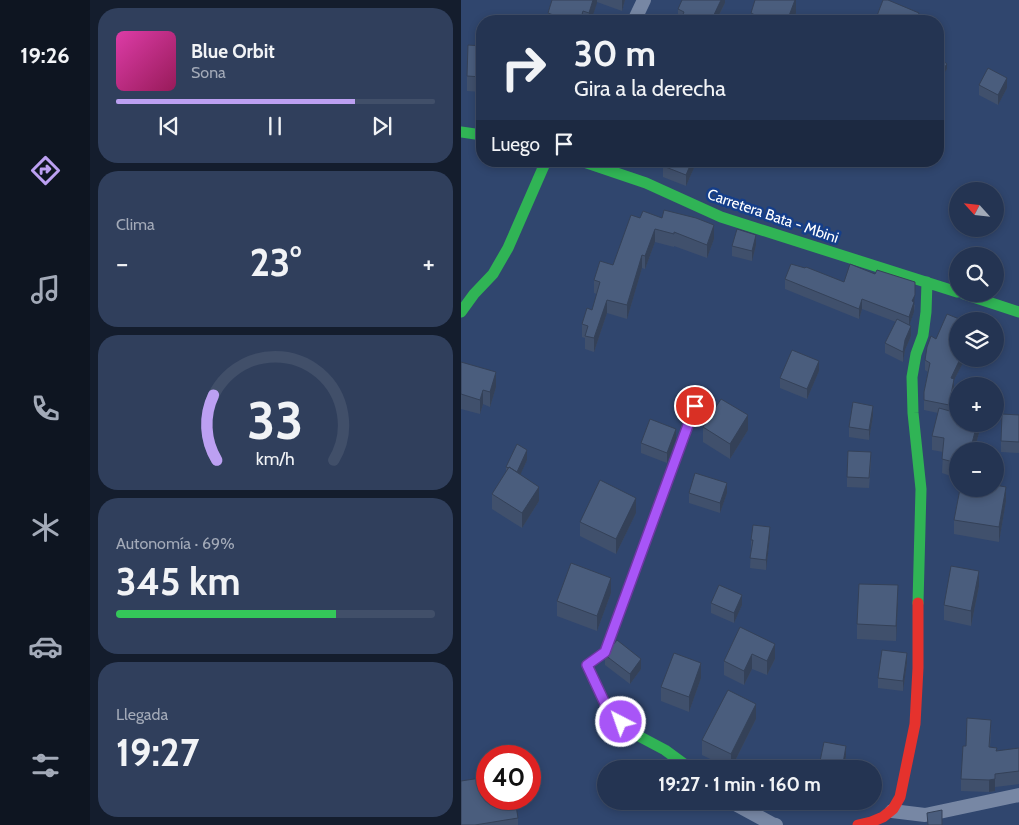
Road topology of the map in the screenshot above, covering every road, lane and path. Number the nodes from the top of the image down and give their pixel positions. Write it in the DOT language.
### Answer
graph roads {
  1 [pos="644,0"];
  2 [pos="637,15"];
  3 [pos="461,132"];
  4 [pos="476,134"];
  5 [pos="543,167"];
  6 [pos="599,167"];
  7 [pos="927,282"];
  8 [pos="949,289"];
  9 [pos="988,302"];
  10 [pos="461,312"];
  11 [pos="1019,312"];
  12 [pos="695,406"];
  13 [pos="587,665"];
  14 [pos="679,760"];
  15 [pos="1019,795"];
  16 [pos="746,810"];
  17 [pos="892,811"];
  18 [pos="776,825"];
  19 [pos="858,825"];
  1 -- 2 [label="street"];
  3 -- 4 [label="street"];
  5 -- 10 [label="street"];
  6 -- 7 [label="street, Carretera Bata - Mbini"];
  7 -- 8 [label="street, Carretera Bata - Mbini"];
  7 -- 17 [label="street"];
  9 -- 11 [label="street"];
  12 -- 13 [label="lane"];
  13 -- 14 [label="street"];
  15 -- 17 [label="street"];
  16 -- 18 [label="street"];
  17 -- 19 [label="street"];
}
